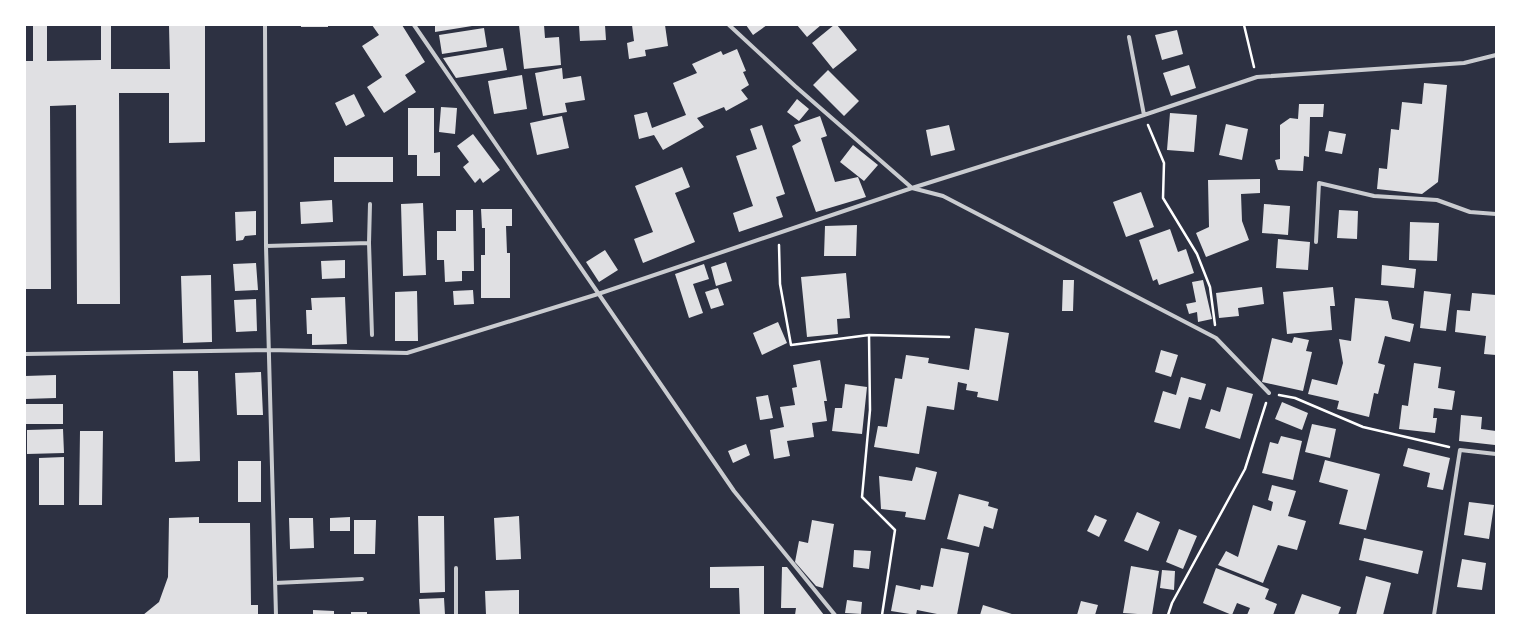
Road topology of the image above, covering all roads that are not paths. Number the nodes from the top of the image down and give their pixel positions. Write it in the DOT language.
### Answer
graph roads {
  1 [pos="265,25"];
  2 [pos="414,25"];
  3 [pos="729,25"];
  4 [pos="1129,37"];
  5 [pos="1496,55"];
  6 [pos="1144,115"];
  7 [pos="912,188"];
  8 [pos="370,204"];
  9 [pos="1496,214"];
  10 [pos="1316,242"];
  11 [pos="369,243"];
  12 [pos="266,246"];
  13 [pos="598,294"];
  14 [pos="372,334"];
  15 [pos="268,350"];
  16 [pos="25,354"];
  17 [pos="1269,393"];
  18 [pos="1496,454"];
  19 [pos="456,568"];
  20 [pos="362,579"];
  21 [pos="275,583"];
  22 [pos="276,615"];
  23 [pos="456,615"];
  24 [pos="835,615"];
  25 [pos="1434,615"];
  1 -- 12 [label="street"];
  2 -- 13 [label="street"];
  3 -- 7 [label="street"];
  4 -- 6 [label="street"];
  5 -- 6 [label="street"];
  6 -- 7 [label="street"];
  7 -- 13 [label="street"];
  7 -- 17 [label="street"];
  8 -- 11 [label="street"];
  9 -- 10 [label="street"];
  11 -- 12 [label="street"];
  11 -- 14 [label="street"];
  12 -- 15 [label="street"];
  13 -- 15 [label="street"];
  13 -- 24 [label="street"];
  15 -- 16 [label="street"];
  15 -- 21 [label="street"];
  18 -- 25 [label="street"];
  19 -- 23 [label="street"];
  20 -- 21 [label="street"];
  21 -- 22 [label="street"];
}
